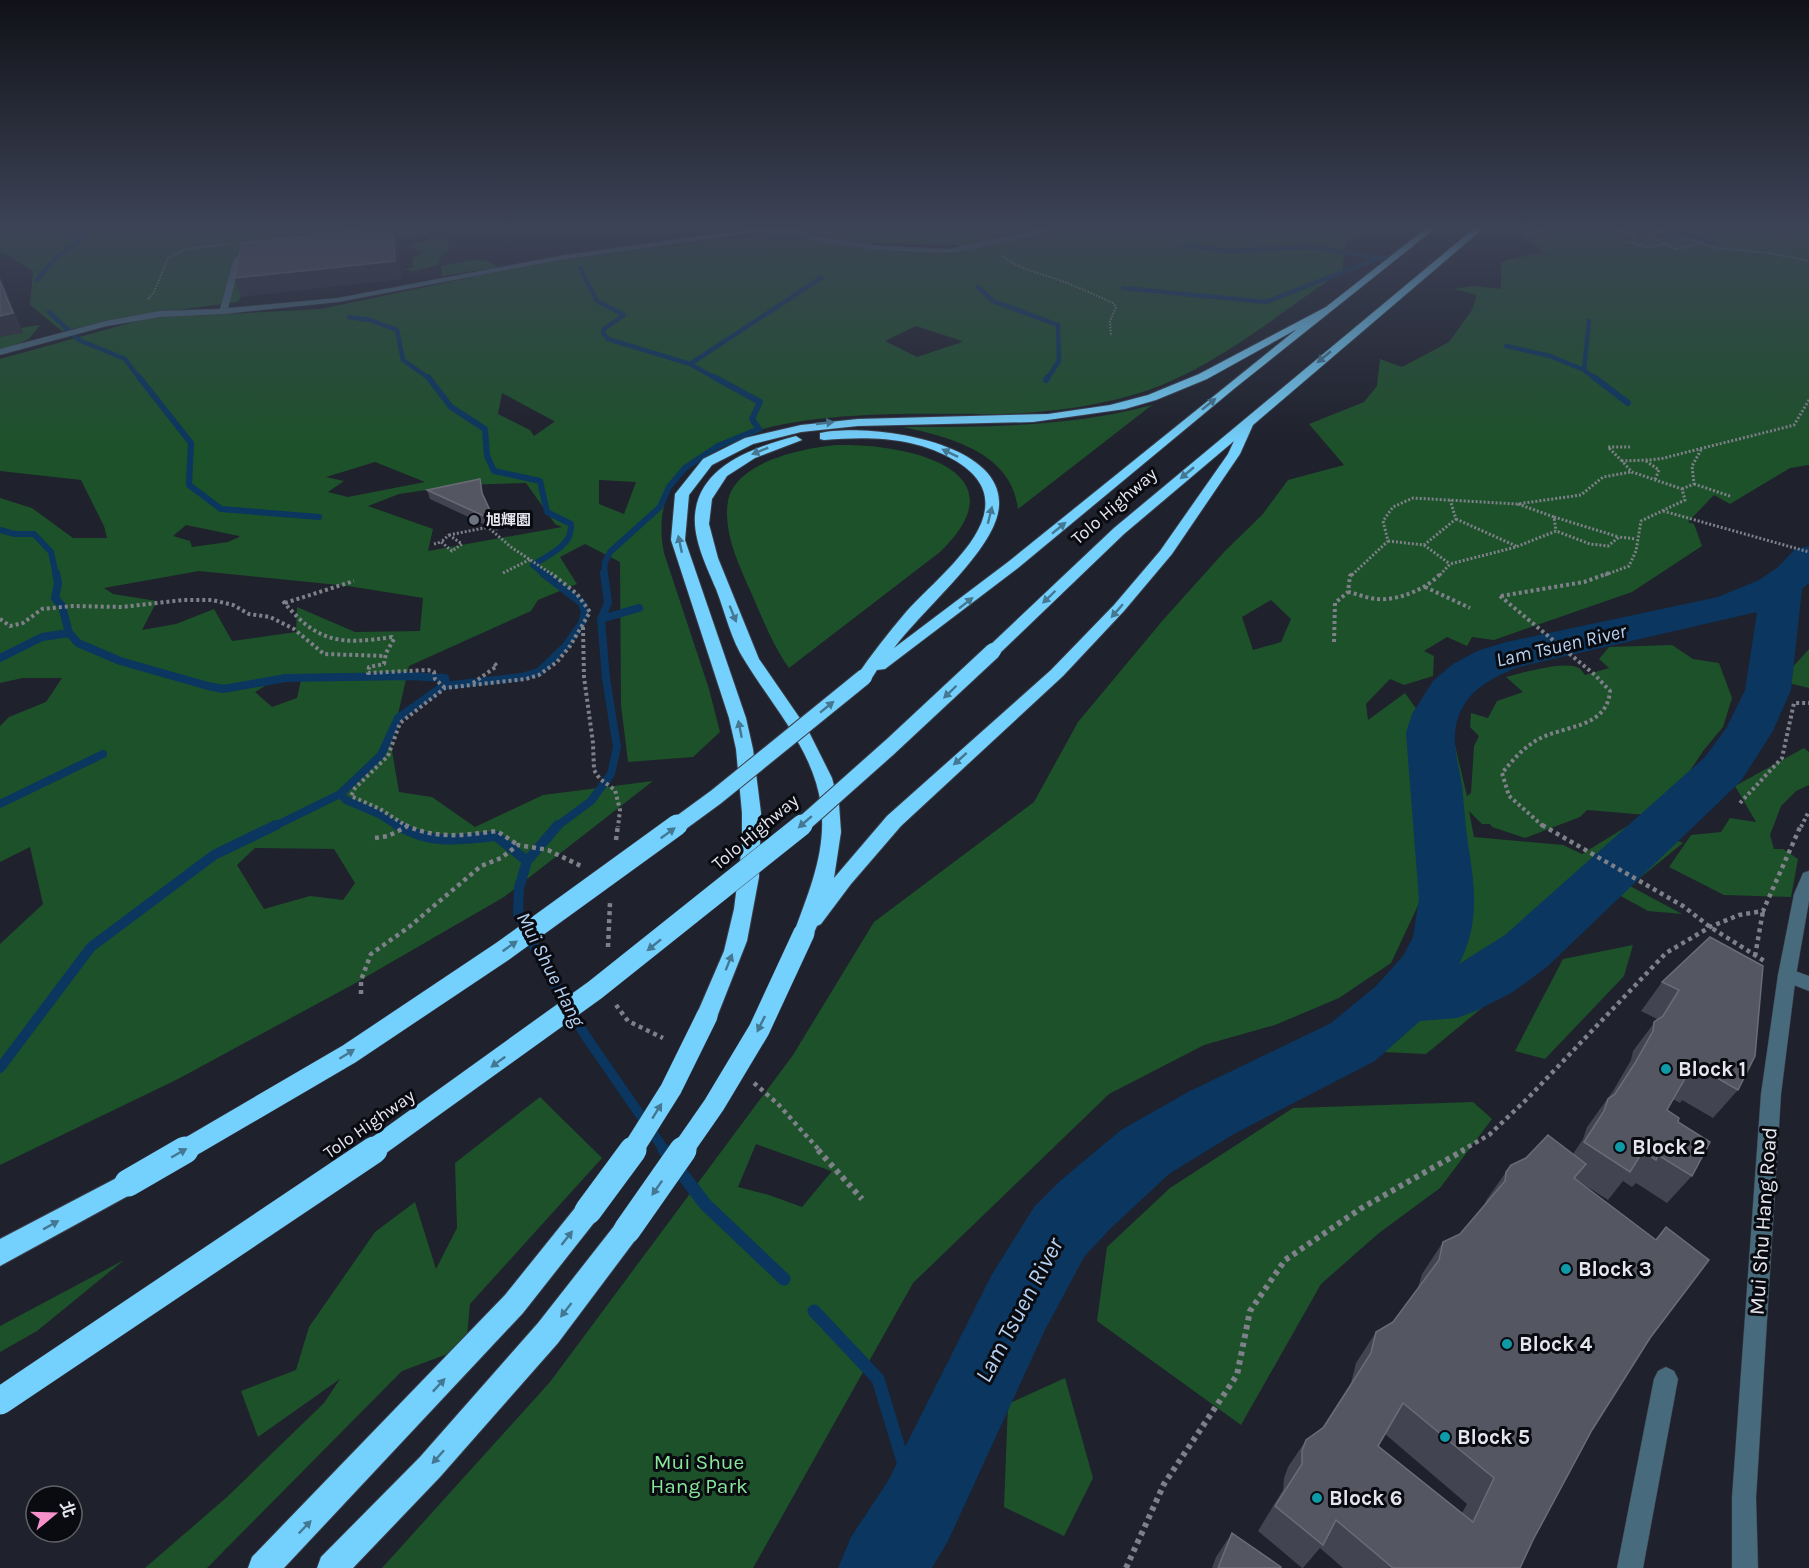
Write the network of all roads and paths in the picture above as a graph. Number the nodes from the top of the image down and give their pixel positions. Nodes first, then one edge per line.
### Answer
1 (228, 299) edge
2 (334, 299) edge
3 (1105, 299) edge
4 (1339, 299) edge
5 (1395, 299) edge
6 (1325, 310) junction
7 (223, 311) junction
8 (1111, 336) dead end
9 (0, 352) edge
10 (1809, 400) edge
11 (1248, 422) junction
12 (1630, 447) dead end
13 (1701, 449) junction
14 (1645, 460) junction
15 (1622, 461) junction
16 (1632, 472) junction
17 (1655, 480) junction
18 (1694, 484) junction
19 (1682, 489) junction
20 (1730, 496) dead end
21 (1450, 500) junction
22 (1517, 504) junction
23 (484, 507) edge
24 (1662, 510) junction
25 (1554, 517) junction
26 (1456, 519) junction
27 (489, 526) junction
28 (1556, 531) junction
29 (449, 535) junction
30 (1619, 537) junction
31 (1636, 539) junction
32 (1388, 541) junction
33 (441, 542) junction
34 (434, 544) dead end
35 (1424, 545) junction
36 (1516, 547) junction
37 (1809, 552) edge
38 (534, 561) junction
39 (1450, 564) junction
40 (503, 573) dead end
41 (354, 581) dead end
42 (1423, 586) junction
43 (1348, 592) junction
44 (1470, 608) dead end
45 (0, 619) edge
46 (583, 626) junction
47 (1334, 642) dead end
48 (386, 656) junction
49 (494, 663) dead end
50 (864, 677) junction
51 (473, 684) junction
52 (445, 688) junction
53 (1809, 703) edge
54 (1740, 803) dead end
55 (1809, 811) edge
56 (407, 826) junction
57 (375, 838) dead end
58 (518, 845) junction
59 (615, 845) dead end
60 (589, 870) dead end
61 (1809, 877) edge
62 (610, 902) dead end
63 (1763, 911) junction
64 (1710, 927) junction
65 (804, 933) junction
66 (1755, 956) junction
67 (608, 957) dead end
68 (1798, 980) edge
69 (361, 994) dead end
70 (611, 997) dead end
71 (663, 1038) dead end
72 (752, 1082) dead end
73 (862, 1199) dead end
74 (0, 1253) edge
75 (1666, 1379) dead end
76 (0, 1401) edge
77 (263, 1568) edge
78 (332, 1568) edge
79 (1126, 1568) edge
80 (1630, 1568) edge
81 (1745, 1568) edge

1 - 7 street
2 - 7 street
3 - 8 path
4 - 6 highway, Tolo Highway
5 -> 11 highway, Tolo Highway
50 -> 6 highway, Tolo Highway
77 -> 6 highway, bridge
7 - 9 street
10 - 13 path
11 -> 65 highway
11 -> 76 highway, Tolo Highway, bridge
12 - 15 path
13 - 14 path
13 - 18 path
14 - 15 path
14 - 17 path
15 - 16 path
16 - 17 path
16 - 22 path
17 - 19 path
18 - 19 path
18 - 20 path
19 - 24 path
21 - 22 path
21 - 26 path
21 - 32 path
22 - 25 path
23 - 27 path
24 - 31 path
24 - 37 path
25 - 28 path
25 - 30 path
26 - 35 path
26 - 36 path
27 - 29 path
27 - 38 path
28 - 30 path
28 - 36 path
29 - 33 path
29 - 33 path
30 - 31 path
31 - 64 path
32 - 35 path
32 - 43 path
33 - 34 path
35 - 39 path
36 - 39 path
38 - 40 path
38 - 46 path
39 - 42 path
41 - 48 path
42 - 43 path
42 - 44 path
43 - 47 path
45 - 48 path
46 - 51 path
46 - 59 path
48 - 52 path
49 - 51 path
50 -> 65 highway
74 -> 50 highway, Tolo Highway, bridge
51 - 52 path
52 - 56 path
53 - 54 path
55 - 63 path
56 - 57 path
56 - 58 path
58 - 60 path
58 - 69 path
61 - 68 street, Mui Shu Hang Road
62 - 67 path
63 - 64 path
63 - 66 path
64 - 66 path
64 - 79 path
65 -> 78 highway, bridge
66 - 68 path
68 - 81 street, Mui Shu Hang Road
70 - 71 path
72 - 73 path
75 - 80 street

